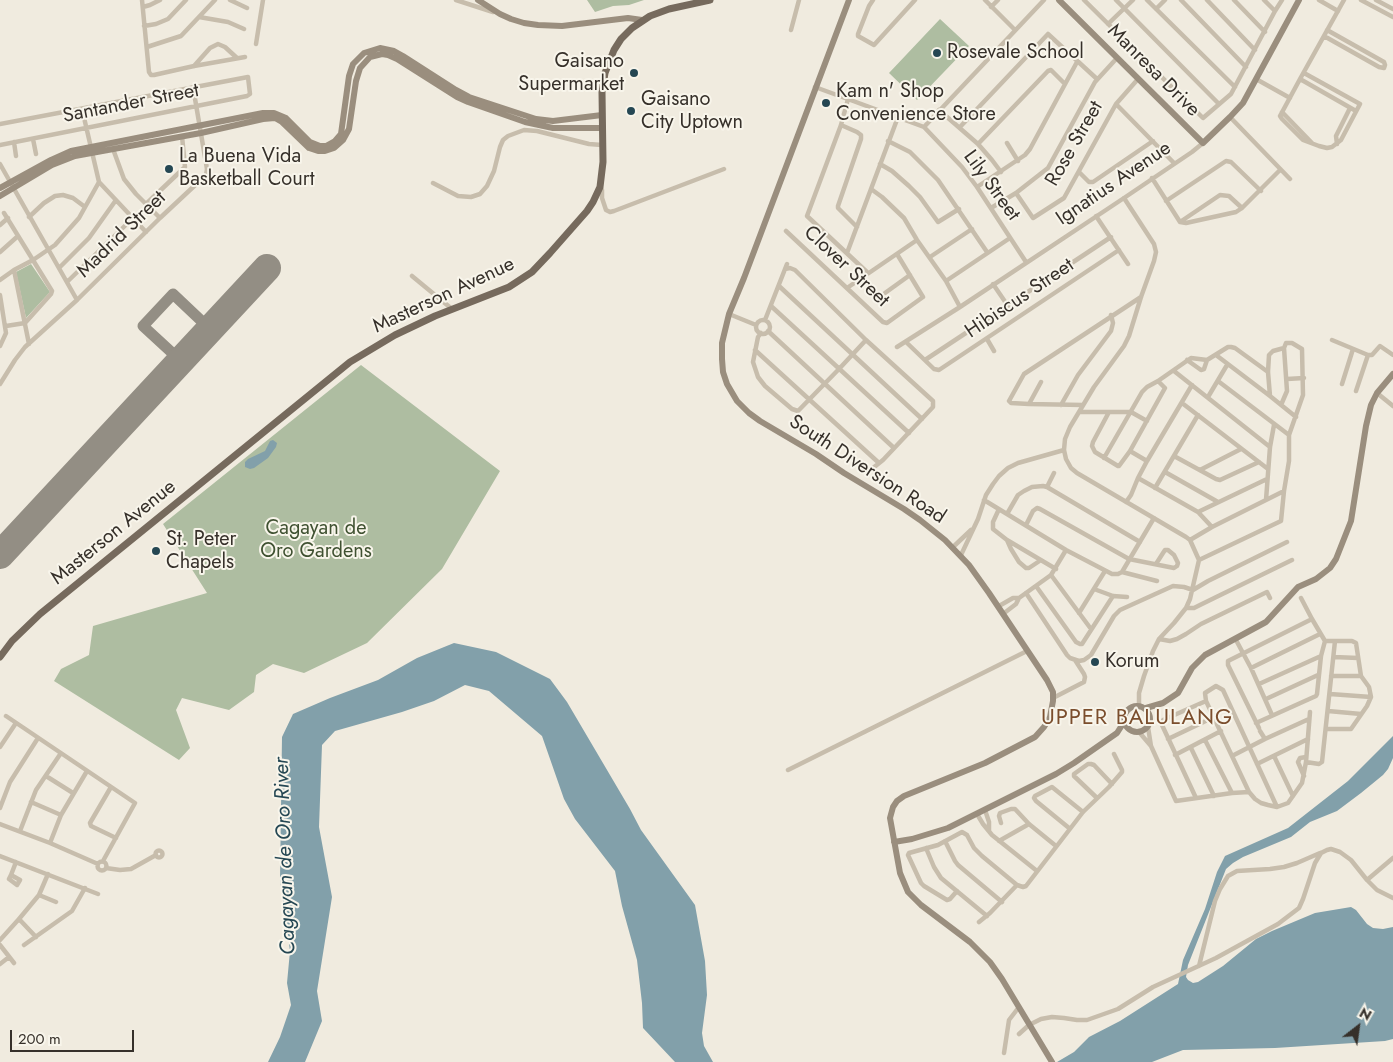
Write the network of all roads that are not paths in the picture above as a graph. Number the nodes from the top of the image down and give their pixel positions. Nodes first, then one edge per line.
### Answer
1 (142, 0) edge
2 (160, 0) edge
3 (186, 0) edge
4 (215, 0) edge
5 (230, 0) edge
6 (263, 0) edge
7 (456, 0) edge
8 (478, 0) edge
9 (710, 0) edge
10 (799, 0) edge
11 (849, 0) edge
12 (874, 0) edge
13 (915, 0) edge
14 (985, 0) edge
15 (998, 0) edge
16 (1044, 0) edge
17 (1059, 0) edge
18 (1084, 0) edge
19 (1116, 0) edge
20 (1133, 0) edge
21 (1148, 0) edge
22 (1165, 0) edge
23 (1181, 0) edge
24 (1207, 0) edge
25 (1234, 0) edge
26 (1264, 0) edge
27 (1282, 0) edge
28 (1299, 0) edge
29 (1319, 0) edge
30 (1344, 0) edge
31 (1361, 0) edge
32 (1376, 0) edge
33 (697, 1) edge
34 (686, 2) edge
35 (143, 7) junction
36 (991, 7) junction
37 (247, 8) dead end
38 (1125, 8) junction
39 (1156, 9) junction
40 (1393, 9) edge
41 (1338, 11) junction
42 (1275, 12) junction
43 (500, 14) junction
44 (199, 17) junction
45 (1393, 17) edge
46 (642, 20) junction
47 (1108, 24) junction
48 (144, 26) junction
49 (244, 29) dead end
50 (791, 30) dead end
51 (1015, 30) junction
52 (1328, 30) junction
53 (1265, 32) junction
54 (1324, 36) junction
55 (256, 44) dead end
56 (147, 47) junction
57 (1255, 50) junction
58 (245, 57) dead end
59 (237, 58) junction
60 (1117, 58) junction
61 (1077, 62) junction
62 (194, 66) junction
63 (1246, 67) junction
64 (1304, 73) junction
65 (1097, 79) junction
66 (1138, 79) junction
67 (1256, 79) junction
68 (1300, 80) junction
69 (1065, 84) junction
70 (193, 87) junction
71 (816, 87) junction
72 (1235, 87) junction
73 (1290, 98) junction
74 (848, 99) junction
75 (1116, 104) junction
76 (1219, 104) junction
77 (196, 106) junction
78 (1350, 108) junction
79 (82, 109) junction
80 (939, 110) junction
81 (1356, 111) junction
82 (602, 115) junction
83 (898, 117) junction
84 (1230, 117) junction
85 (578, 119) junction
86 (0, 124) edge
87 (553, 125) junction
88 (841, 125) junction
89 (924, 127) junction
90 (578, 128) junction
91 (602, 128) junction
92 (960, 128) junction
93 (85, 129) junction
94 (200, 129) junction
95 (182, 136) junction
96 (33, 139) junction
97 (888, 141) junction
98 (1153, 141) junction
99 (14, 142) junction
100 (1006, 143) dead end
101 (1202, 143) junction
102 (978, 144) junction
103 (1337, 144) junction
104 (0, 145) edge
105 (602, 145) junction
106 (113, 149) junction
107 (91, 150) junction
108 (36, 154) dead end
109 (16, 156) dead end
110 (1018, 161) junction
111 (1174, 163) junction
112 (0, 164) edge
113 (880, 164) junction
114 (724, 169) dead end
115 (1280, 170) junction
116 (1000, 172) junction
117 (1079, 172) junction
118 (1152, 178) junction
119 (1290, 180) dead end
120 (99, 182) junction
121 (433, 183) dead end
122 (12, 185) junction
123 (600, 187) junction
124 (977, 187) junction
125 (0, 188) edge
126 (871, 189) junction
127 (1261, 191) junction
128 (1016, 193) junction
129 (0, 196) edge
130 (1124, 198) junction
131 (116, 200) junction
132 (1166, 201) junction
133 (146, 204) junction
134 (85, 207) junction
135 (991, 208) junction
136 (1242, 208) junction
137 (959, 209) junction
138 (4, 213) dead end
139 (1096, 216) junction
140 (29, 217) junction
141 (8, 218) junction
142 (133, 218) junction
143 (160, 218) junction
144 (1180, 222) junction
145 (0, 225) edge
146 (857, 227) junction
147 (972, 229) junction
148 (786, 231) dead end
149 (146, 232) junction
150 (18, 236) junction
151 (1111, 237) junction
152 (1010, 238) junction
153 (917, 240) junction
154 (49, 250) junction
155 (1119, 250) junction
156 (0, 252) edge
157 (988, 252) junction
158 (847, 253) junction
159 (897, 254) junction
160 (930, 257) junction
161 (33, 260) junction
162 (1026, 262) junction
163 (1128, 264) dead end
164 (59, 268) junction
165 (14, 270) junction
166 (868, 273) junction
167 (910, 275) junction
168 (412, 276) dead end
169 (0, 280) edge
170 (946, 281) junction
171 (67, 282) junction
172 (993, 284) junction
173 (779, 286) junction
174 (846, 288) junction
175 (885, 293) dead end
176 (0, 295) edge
177 (1141, 297) junction
178 (77, 300) junction
179 (771, 306) junction
180 (1008, 306) junction
181 (960, 307) junction
182 (452, 309) junction
183 (729, 314) junction
184 (1111, 315) junction
185 (765, 320) junction
186 (25, 322) junction
187 (756, 325) junction
188 (6, 326) junction
189 (768, 331) junction
190 (761, 333) junction
191 (987, 339) junction
192 (866, 340) junction
193 (1332, 340) dead end
194 (906, 342) junction
195 (28, 344) junction
196 (0, 346) edge
197 (897, 348) dead end
198 (1284, 348) junction
199 (1353, 349) junction
200 (755, 350) junction
201 (994, 351) dead end
202 (853, 355) junction
203 (1393, 355) edge
204 (1216, 356) junction
205 (1368, 356) junction
206 (925, 360) junction
207 (1187, 360) junction
208 (1207, 360) junction
209 (1228, 365) junction
210 (839, 369) junction
211 (1174, 371) junction
212 (1268, 372) junction
213 (1393, 374) edge
214 (1304, 378) junction
215 (1287, 379) junction
216 (1158, 381) junction
217 (1218, 381) junction
218 (1041, 382) dead end
219 (0, 384) edge
220 (825, 384) junction
221 (1342, 384) dead end
222 (1192, 385) junction
223 (1356, 391) dead end
224 (1377, 393) junction
225 (1270, 396) junction
226 (1208, 397) junction
227 (810, 399) junction
228 (1182, 403) junction
229 (1029, 404) junction
230 (1392, 404) edge
231 (1061, 405) junction
232 (1083, 405) junction
233 (1281, 405) junction
234 (1080, 412) junction
235 (1109, 412) junction
236 (1130, 412) junction
237 (1198, 415) junction
238 (1296, 417) junction
239 (922, 419) junction
240 (1147, 422) junction
241 (1274, 425) junction
242 (908, 433) junction
243 (1289, 435) junction
244 (1270, 447) junction
245 (894, 448) junction
246 (1241, 449) junction
247 (1064, 450) junction
248 (1130, 451) junction
249 (1174, 456) junction
250 (1104, 458) junction
251 (1146, 461) junction
252 (1259, 462) junction
253 (879, 463) junction
254 (873, 468) dead end
255 (1200, 470) junction
256 (1268, 470) junction
257 (1165, 472) junction
258 (1054, 473) dead end
259 (1138, 478) junction
260 (1267, 480) junction
261 (1048, 487) junction
262 (1156, 488) junction
263 (1284, 491) junction
264 (984, 500) junction
265 (1266, 500) junction
266 (1126, 502) junction
267 (1218, 502) junction
268 (999, 509) junction
269 (1198, 512) junction
270 (1007, 514) junction
271 (1154, 518) junction
272 (1026, 525) junction
273 (1212, 526) junction
274 (973, 528) junction
275 (1007, 540) junction
276 (1190, 540) junction
277 (1140, 542) junction
278 (1286, 542) dead end
279 (952, 548) junction
280 (1066, 550) junction
281 (961, 556) junction
282 (1129, 559) junction
283 (1041, 560) junction
284 (1199, 560) junction
285 (1292, 560) dead end
286 (1156, 564) junction
287 (1056, 568) junction
288 (1105, 571) junction
289 (1122, 572) junction
290 (1051, 575) junction
291 (1157, 581) dead end
292 (1036, 586) junction
293 (1094, 589) junction
294 (1193, 590) junction
295 (1026, 593) junction
296 (1113, 596) junction
297 (1127, 597) dead end
298 (1019, 598) junction
299 (1270, 598) dead end
300 (1301, 598) dead end
301 (999, 606) junction
302 (1186, 608) junction
303 (1079, 613) junction
304 (1003, 614) junction
305 (1312, 620) junction
306 (1092, 629) junction
307 (1320, 634) junction
308 (1159, 639) junction
309 (1236, 640) junction
310 (1325, 641) junction
311 (1335, 641) junction
312 (1027, 651) junction
313 (1243, 654) junction
314 (1321, 656) junction
315 (0, 657) edge
316 (1334, 657) junction
317 (1358, 658) junction
318 (1074, 660) junction
319 (1251, 668) junction
320 (1318, 675) junction
321 (1332, 676) junction
322 (1361, 676) junction
323 (1258, 684) junction
324 (1330, 694) junction
325 (1371, 697) junction
326 (1054, 698) junction
327 (1266, 699) junction
328 (1206, 701) junction
329 (1158, 705) junction
330 (1142, 707) junction
331 (1328, 711) junction
332 (1310, 712) dead end
333 (1361, 714) junction
334 (1272, 715) junction
335 (6, 716) dead end
336 (1150, 716) junction
337 (1214, 717) junction
338 (1309, 719) junction
339 (1124, 722) junction
340 (16, 723) junction
341 (1148, 727) junction
342 (1259, 727) junction
343 (1326, 729) junction
344 (1221, 731) junction
345 (1135, 732) junction
346 (1117, 733) junction
347 (38, 738) junction
348 (1168, 739) junction
349 (1265, 739) junction
350 (1308, 739) junction
351 (1205, 740) junction
352 (1151, 746) junction
353 (0, 747) edge
354 (1191, 748) junction
355 (1250, 748) junction
356 (61, 753) junction
357 (1114, 754) dead end
358 (1175, 755) junction
359 (1232, 756) junction
360 (1274, 756) junction
361 (1306, 759) junction
362 (1257, 764) junction
363 (788, 770) dead end
364 (87, 771) junction
365 (46, 776) junction
366 (1304, 776) junction
367 (1112, 784) junction
368 (111, 787) junction
369 (1249, 792) junction
370 (73, 793) junction
371 (1232, 793) junction
372 (1214, 796) junction
373 (1293, 796) junction
374 (1097, 798) junction
375 (1196, 798) junction
376 (31, 802) junction
377 (1277, 807) junction
378 (0, 808) edge
379 (985, 810) junction
380 (1082, 812) junction
381 (977, 814) junction
382 (61, 815) junction
383 (1001, 823) dead end
384 (0, 824) edge
385 (1030, 824) junction
386 (1069, 828) junction
387 (20, 831) junction
388 (989, 831) junction
389 (116, 838) junction
390 (945, 841) junction
391 (999, 841) junction
392 (894, 842) junction
393 (50, 843) junction
394 (1056, 846) junction
395 (926, 848) junction
396 (1321, 852) junction
397 (0, 856) edge
398 (156, 856) dead end
399 (1393, 858) edge
400 (103, 861) junction
401 (16, 862) junction
402 (98, 864) junction
403 (106, 868) junction
404 (1037, 871) junction
405 (48, 874) junction
406 (11, 875) dead end
407 (1368, 880) junction
408 (1017, 885) junction
409 (84, 888) junction
410 (957, 891) junction
411 (98, 894) dead end
412 (39, 895) junction
413 (1393, 898) edge
414 (56, 902) dead end
415 (1002, 902) junction
416 (987, 916) junction
417 (19, 919) junction
418 (979, 922) dead end
419 (36, 937) junction
420 (0, 940) edge
421 (0, 945) edge
422 (31, 949) dead end
423 (9, 957) junction
424 (1, 963) edge
425 (14, 963) dead end
426 (1198, 967) junction
427 (6, 968) dead end
428 (1019, 1007) junction
429 (1029, 1025) junction
430 (1020, 1034) dead end
431 (1004, 1053) dead end
432 (1052, 1062) edge

1 - 35 street
2 - 35 street
3 - 48 street
4 - 44 street
5 - 37 street
6 - 55 street
7 - 43 street
8 - 43 street
9 - 33 main road, Masterson Avenue
10 - 50 street
11 - 71 street, South Diversion Road
12 - 13 street
14 - 36 street
15 - 36 street
16 - 51 street
17 - 60 street, Manresa Drive
18 - 47 street
19 - 38 street
20 - 38 street
21 - 39 street
22 - 39 street
23 - 63 street
24 - 57 street
25 - 53 street
26 - 42 street
27 - 42 street
28 - 67 street, Ignatius Avenue
29 - 41 street
30 - 41 street
31 - 45 street
32 - 40 street
33 - 34 main road, Masterson Avenue
34 - 46 main road, Masterson Avenue
35 - 48 street
36 - 51 street
38 - 47 street
38 - 76 street
39 - 72 street
41 - 52 street
42 - 53 street
43 - 46 street
44 - 49 street
44 - 56 street
46 - 82 main road, Masterson Avenue
47 - 76 street
48 - 56 street
51 - 80 street
52 - 54 street
52 - 54 street
53 - 57 street
54 - 64 street
56 - 62 street
57 - 63 street
58 - 59 street
59 - 62 street
59 - 62 street
60 - 65 street
60 - 66 street, Manresa Drive
61 - 65 street
61 - 69 street
61 - 92 street
63 - 72 street
64 - 68 street
64 - 81 street
65 - 128 street
66 - 75 street, Rose Street
66 - 101 street, Manresa Drive
67 - 73 street
67 - 84 street, Ignatius Avenue
68 - 73 street
68 - 78 street
69 - 102 street
69 - 110 street
70 - 77 street, Madrid Street
70 - 77 street, Santander Street
70 - 79 street
71 - 74 street, Lily Street
71 - 183 street, South Diversion Road
72 - 76 street
73 - 103 street
74 - 83 street, Lily Street
74 - 88 street
75 - 98 street
75 - 117 street, Rose Street
77 - 93 street, Santander Street
77 - 94 street, Madrid Street
78 - 81 street
78 - 103 street
79 - 86 street
79 - 93 street
80 - 89 street
80 - 92 street
81 - 103 street
82 - 85 street
82 - 91 main road, Masterson Avenue
83 - 89 street, Lily Street
83 - 97 street
84 - 101 street, Ignatius Avenue
84 - 115 street
85 - 87 street
85 - 90 street
87 - 90 street
87 - 94 street
88 - 146 street
88 - 158 street
89 - 124 street, Lily Street
90 - 91 street
91 - 105 main road, Masterson Avenue
92 - 102 street
93 - 96 street, Santander Street
93 - 107 street
94 - 95 street
94 - 107 street
94 - 143 street, Madrid Street
95 - 106 street
95 - 133 street
96 - 99 street, Santander Street
96 - 108 street
97 - 113 street
97 - 137 street
98 - 111 street
98 - 117 street
99 - 104 street, Santander Street
99 - 109 street
100 - 110 street
101 - 111 street, Ignatius Avenue
102 - 116 street
105 - 121 street
105 - 123 main road, Masterson Avenue
106 - 107 street
106 - 133 street
107 - 120 street
107 - 122 street
110 - 116 street
111 - 118 street, Ignatius Avenue
112 - 122 street
113 - 126 street
113 - 137 street
114 - 123 street
115 - 119 street
115 - 127 street
116 - 124 street
117 - 128 street, Rose Street
118 - 130 street, Ignatius Avenue
118 - 132 street
120 - 131 street
120 - 134 street
122 - 125 street
122 - 129 street
122 - 140 street
123 - 182 main road, Masterson Avenue
124 - 135 street, Lily Street
126 - 146 street
126 - 153 street
127 - 132 street
127 - 136 street
128 - 135 street
130 - 139 street, Ignatius Avenue
130 - 177 street
131 - 142 street
131 - 164 street
132 - 144 street
133 - 143 street
134 - 140 street
134 - 154 street
135 - 152 street, Lily Street
136 - 144 street
136 - 144 street
137 - 147 street
138 - 141 street
139 - 151 street
139 - 162 street, Ignatius Avenue
140 - 154 street
141 - 145 street
141 - 150 street
142 - 149 street
142 - 171 street
143 - 149 street, Madrid Street
146 - 158 street
147 - 157 street
147 - 160 street
148 - 174 street, Clover Street
149 - 178 street, Madrid Street
150 - 156 street
150 - 161 street
151 - 155 street
151 - 180 street
152 - 157 street
152 - 162 street, Lily Street
153 - 159 street
153 - 160 street
154 - 161 street
154 - 164 street
155 - 163 street
155 - 191 street, Hibiscus Street
157 - 170 street
158 - 166 street
159 - 166 street
159 - 167 street
160 - 170 street
161 - 165 street
161 - 186 street
162 - 172 street, Ignatius Avenue
164 - 171 street
165 - 169 street
165 - 186 street
166 - 174 street
167 - 174 street, Clover Street
167 - 175 street
168 - 182 street
170 - 181 street
171 - 178 street
172 - 180 street
172 - 181 street, Ignatius Avenue
173 - 179 street
173 - 192 street
173 - 202 street
176 - 188 street
177 - 184 street
177 - 232 street
178 - 195 street, Madrid Street
179 - 185 street
179 - 210 street
180 - 206 street
181 - 194 street, Ignatius Avenue
182 - 315 main road, Masterson Avenue
183 - 187 street
183 - 279 street, South Diversion Road
184 - 229 street
184 - 231 street
185 - 187 street
185 - 189 street
186 - 188 street
186 - 195 street
187 - 190 street
188 - 196 street
189 - 190 street
189 - 220 street
190 - 200 street
191 - 201 street
191 - 206 street, Hibiscus Street
192 - 202 street
192 - 239 street
193 - 199 street
194 - 197 street, Ignatius Avenue
194 - 206 street
195 - 219 street, Madrid Street
198 - 212 street
198 - 214 street
198 - 215 street
199 - 205 street
199 - 221 street
200 - 227 street
200 - 227 street
202 - 210 street
202 - 239 street
203 - 205 street
204 - 208 street
204 - 209 street
204 - 212 street
205 - 223 street
207 - 208 street
207 - 208 street
207 - 211 street
209 - 217 street
209 - 225 street
210 - 220 street
210 - 242 street
211 - 216 street
211 - 222 street
212 - 225 street
213 - 224 street
214 - 215 street
214 - 238 street
215 - 233 street
216 - 236 street
216 - 240 street
217 - 226 street
217 - 241 street
218 - 229 street
220 - 227 street
220 - 245 street
222 - 226 street
222 - 228 street
224 - 230 street
224 - 309 street
225 - 233 street
226 - 244 street
227 - 253 street
228 - 237 street
228 - 251 street
229 - 231 street
231 - 232 street
232 - 234 street
233 - 238 street
234 - 235 street
234 - 247 street
235 - 236 street
235 - 250 street
236 - 240 street
236 - 250 street
237 - 246 street
237 - 249 street
238 - 243 street
239 - 242 street
240 - 248 street
241 - 243 street
241 - 244 street
242 - 245 street
243 - 263 street
244 - 256 street
245 - 253 street
246 - 252 street
246 - 255 street
247 - 264 street
247 - 266 street
248 - 250 street
248 - 251 street
249 - 255 street
249 - 257 street
251 - 259 street
252 - 255 street
252 - 256 street
253 - 254 street
256 - 260 street
257 - 262 street
257 - 267 street
258 - 261 street
259 - 262 street
259 - 266 street
260 - 265 street
260 - 267 street
261 - 270 street
261 - 277 street
262 - 269 street
263 - 265 street
263 - 284 street
264 - 268 street
264 - 274 street
265 - 273 street
266 - 271 street
267 - 269 street
268 - 270 street
268 - 275 street
269 - 273 street
270 - 272 street
271 - 276 street
271 - 277 street
272 - 280 street
272 - 282 street
273 - 276 street
274 - 279 street
274 - 281 street
275 - 283 street
275 - 283 street
276 - 284 street
277 - 282 street
278 - 294 street
279 - 281 street, South Diversion Road
280 - 287 street
280 - 288 street
281 - 301 street, South Diversion Road
282 - 286 street
282 - 289 street
283 - 287 street
284 - 294 street
285 - 302 street
286 - 286 street
287 - 290 street
288 - 289 street
288 - 293 street
289 - 291 street
290 - 292 street
290 - 303 street
292 - 295 street
292 - 306 street
293 - 296 street
293 - 303 street
294 - 302 street
294 - 318 street
295 - 298 street
295 - 318 street
296 - 297 street
296 - 306 street
298 - 301 street
298 - 304 street
299 - 308 street
300 - 305 street
301 - 304 street, South Diversion Road
302 - 308 street
303 - 306 street
304 - 312 street, South Diversion Road
305 - 307 street
305 - 313 street
307 - 310 street
307 - 319 street
308 - 330 street
309 - 313 street
309 - 329 street
310 - 311 street
310 - 314 street
311 - 316 street
311 - 317 street
312 - 326 street, South Diversion Road
312 - 363 street
313 - 319 street
313 - 342 street
314 - 320 street
314 - 323 street
316 - 317 street
316 - 321 street
317 - 322 street
318 - 326 street
319 - 323 street
320 - 327 street
320 - 334 street
321 - 322 street
321 - 324 street
322 - 325 street
323 - 327 street
324 - 325 street
324 - 331 street
325 - 333 street
326 - 392 street
327 - 334 street
328 - 337 street
328 - 348 street
328 - 355 street
329 - 330 street
329 - 336 street
330 - 336 street
330 - 339 street
331 - 333 street
331 - 343 street
332 - 338 street
333 - 343 street
334 - 342 street
335 - 340 street
336 - 341 street
337 - 344 street
337 - 348 street
338 - 349 street
338 - 350 street
339 - 345 street
339 - 346 street
340 - 347 street
340 - 353 street
341 - 345 street
341 - 352 street
342 - 349 street
343 - 361 street
344 - 351 street
344 - 359 street
345 - 346 street
345 - 352 street
346 - 379 street
347 - 356 street
347 - 378 street
348 - 358 street
349 - 355 street
350 - 360 street
350 - 361 street
351 - 354 street
351 - 371 street
352 - 375 street
354 - 358 street
354 - 372 street
355 - 359 street
355 - 362 street
356 - 364 street
356 - 365 street
357 - 367 street
358 - 375 street
359 - 369 street
360 - 362 street
360 - 373 street
361 - 366 street
361 - 366 street
362 - 377 street
364 - 368 street
364 - 370 street
365 - 370 street
365 - 376 street
366 - 373 street
367 - 374 street
367 - 374 street
368 - 389 street
368 - 389 street
369 - 371 street
369 - 377 street
370 - 382 street
371 - 372 street
372 - 375 street
373 - 377 street
374 - 380 street
376 - 382 street
376 - 387 street
379 - 381 street
379 - 388 street
380 - 386 street
380 - 386 street
381 - 388 street
381 - 392 street
382 - 393 street
383 - 385 street
384 - 387 street
385 - 391 street
385 - 394 street
386 - 394 street
387 - 393 street
388 - 391 street
389 - 400 street
390 - 395 street
390 - 408 street
390 - 415 street
391 - 404 street
392 - 428 street
393 - 402 street
394 - 404 street
395 - 410 street
395 - 410 street
396 - 407 street
396 - 426 street
396 - 426 street
397 - 401 street
398 - 403 street
399 - 407 street
400 - 402 street
400 - 403 street
401 - 405 street
401 - 406 street
402 - 403 street
404 - 408 street
405 - 409 street
405 - 412 street
407 - 413 street
408 - 415 street
409 - 411 street
409 - 419 street
410 - 416 street
412 - 414 street
412 - 417 street
415 - 416 street
416 - 418 street
417 - 419 street
417 - 420 street
419 - 422 street
421 - 423 street
423 - 424 street
423 - 425 street
424 - 427 street
426 - 429 street
428 - 429 street
428 - 431 street
429 - 430 street
429 - 432 street

